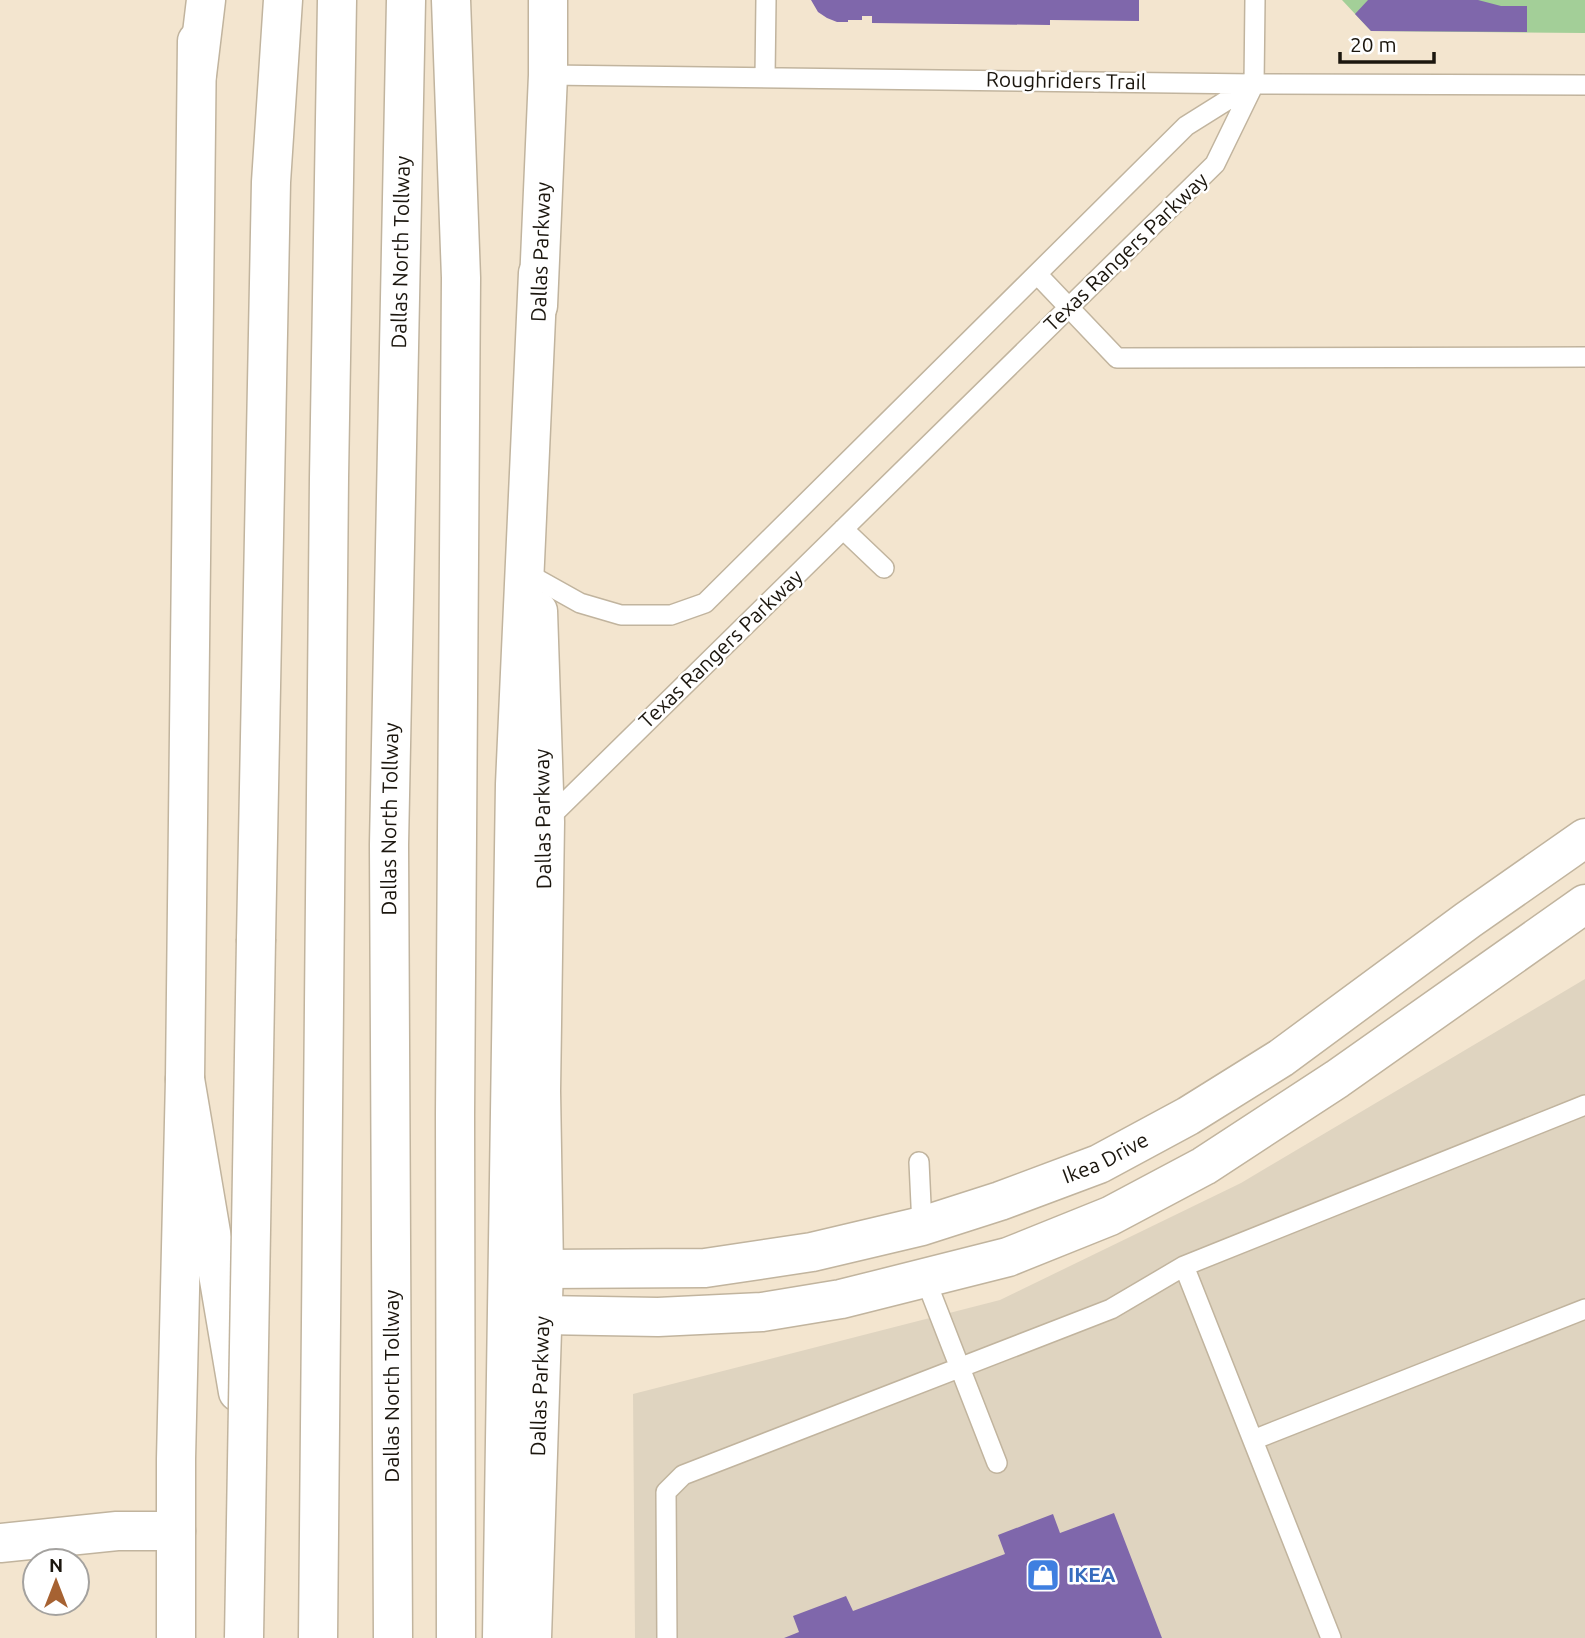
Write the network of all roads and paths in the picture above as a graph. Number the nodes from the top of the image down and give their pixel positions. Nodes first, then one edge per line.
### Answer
1 (196, 0) edge
2 (206, 0) edge
3 (283, 0) edge
4 (337, 0) edge
5 (406, 0) edge
6 (451, 0) edge
7 (548, 0) edge
8 (766, 0) edge
9 (1255, 0) edge
10 (197, 75) junction
11 (548, 75) junction
12 (765, 77) junction
13 (1254, 83) junction
14 (1585, 85) edge
15 (538, 273) junction
16 (1037, 274) junction
17 (1069, 307) junction
18 (1585, 357) edge
19 (842, 529) junction
20 (884, 568) dead end
21 (537, 579) junction
22 (545, 821) junction
23 (1585, 838) edge
24 (1585, 904) edge
25 (185, 1079) junction
26 (1585, 1105) edge
27 (919, 1162) dead end
28 (922, 1226) junction
29 (1184, 1266) junction
30 (544, 1269) junction
31 (925, 1278) junction
32 (1585, 1309) edge
33 (543, 1315) junction
34 (960, 1369) junction
35 (1253, 1440) junction
36 (997, 1463) dead end
37 (176, 1531) junction
38 (0, 1543) edge
39 (176, 1638) edge
40 (244, 1638) edge
41 (255, 1638) edge
42 (318, 1638) edge
43 (393, 1638) edge
44 (456, 1638) edge
45 (502, 1638) edge
46 (532, 1638) edge
47 (667, 1638) edge
48 (1331, 1638) edge

1 - 10 main road
2 - 10 main road
3 - 40 main road, bridge
4 - 42 main road
5 - 43 main road, Dallas North Tollway
6 - 44 main road
7 - 11 main road, Dallas Parkway
8 - 12 lane
9 - 13 lane
10 - 25 main road
11 - 12 lane, Roughriders Trail
11 - 15 main road, Dallas Parkway
12 - 13 lane, Roughriders Trail
13 - 14 lane, Roughriders Trail
13 - 16 lane
13 - 17 lane, Texas Rangers Parkway
15 - 21 main road, Dallas Parkway
15 - 45 main road
16 - 17 lane
16 - 21 lane
17 - 18 lane
17 - 19 lane, Texas Rangers Parkway
19 - 20 lane
19 - 22 lane, Texas Rangers Parkway
21 - 22 main road, Dallas Parkway
22 - 30 main road, Dallas Parkway
23 - 28 main road, Ikea Drive
24 - 31 main road
25 - 37 main road
25 - 41 main road
26 - 29 lane
27 - 28 lane
28 - 30 main road, Ikea Drive
28 - 31 main road
29 - 34 lane
29 - 35 lane
30 - 33 main road, Dallas Parkway
31 - 33 main road
31 - 34 lane
32 - 35 lane
33 - 46 main road, Dallas Parkway
34 - 36 lane
34 - 47 lane
35 - 48 lane
37 - 38 main road
37 - 39 main road

